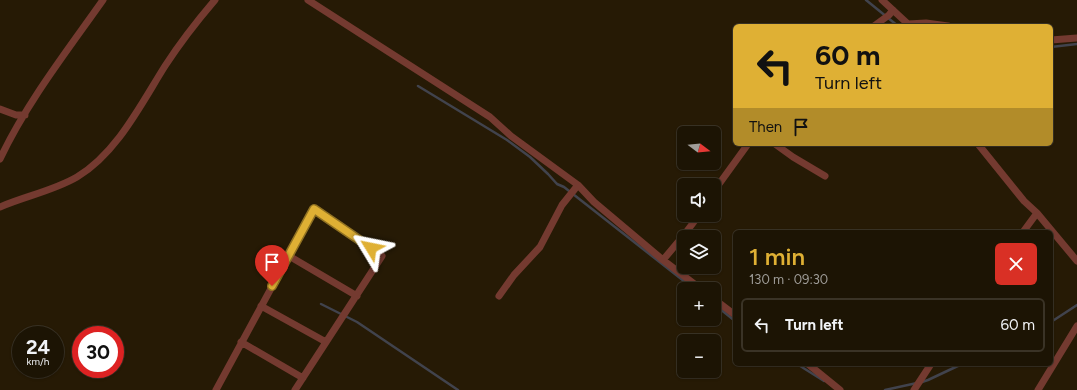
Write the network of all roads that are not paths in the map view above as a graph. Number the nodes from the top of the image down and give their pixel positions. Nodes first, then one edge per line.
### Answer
1 (103, 0) edge
2 (215, 0) edge
3 (308, 0) edge
4 (882, 0) edge
5 (893, 10) junction
6 (877, 24) edge
7 (907, 24) edge
8 (917, 24) edge
9 (933, 24) edge
10 (1077, 38) edge
11 (1053, 40) edge
12 (0, 109) edge
13 (25, 115) junction
14 (747, 146) edge
15 (778, 146) edge
16 (980, 146) edge
17 (0, 159) edge
18 (825, 176) dead end
19 (721, 181) edge
20 (578, 185) junction
21 (0, 207) edge
22 (1037, 213) junction
23 (693, 222) edge
24 (1024, 230) edge
25 (1051, 230) edge
26 (1053, 232) edge
27 (289, 256) junction
28 (663, 260) junction
29 (1077, 261) edge
30 (692, 282) edge
31 (357, 296) junction
32 (499, 296) dead end
33 (721, 304) edge
34 (261, 306) junction
35 (733, 313) edge
36 (1077, 326) edge
37 (242, 342) junction
38 (326, 342) junction
39 (1053, 365) edge
40 (810, 366) edge
41 (930, 366) edge
42 (1053, 366) edge
43 (303, 378) junction
44 (216, 390) edge
45 (295, 390) edge
46 (840, 390) edge
47 (914, 390) edge
48 (1038, 390) edge

1 - 13 street
2 - 21 street
3 - 20 street
4 - 5 street
5 - 6 street
5 - 7 street
8 - 9 street
10 - 11 street
12 - 13 street
13 - 17 street
14 - 19 street
15 - 18 street
16 - 22 street
20 - 28 street
20 - 32 street
22 - 24 street
22 - 25 street
23 - 28 street
26 - 29 street
27 - 31 street
27 - 31 street
27 - 34 street
28 - 30 street
31 - 38 street
33 - 35 street
34 - 37 street
34 - 38 street
36 - 39 street
37 - 43 street
37 - 44 street
38 - 43 street
40 - 46 street
41 - 47 street
42 - 48 street
43 - 45 street

